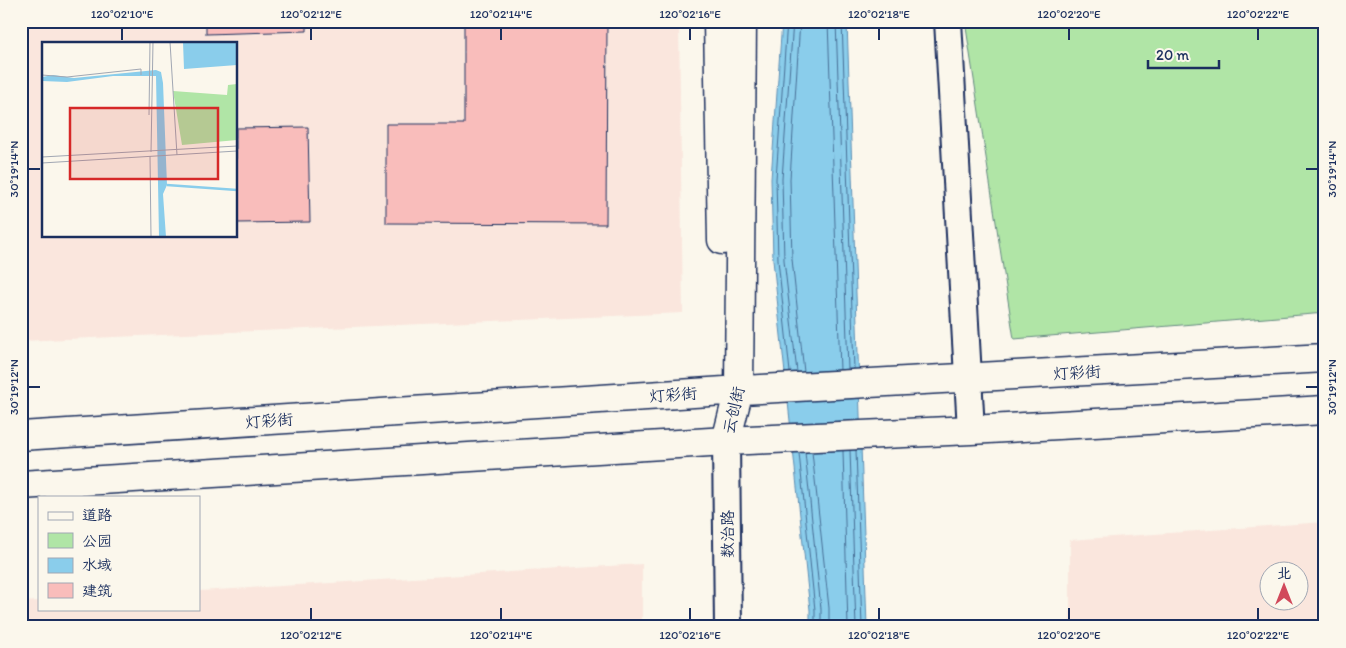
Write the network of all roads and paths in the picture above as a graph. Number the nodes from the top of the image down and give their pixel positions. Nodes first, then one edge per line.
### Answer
1 (718, 21) edge
2 (742, 21) edge
3 (948, 21) edge
4 (1325, 358) edge
5 (968, 378) junction
6 (732, 391) junction
7 (1325, 410) edge
8 (971, 430) junction
9 (21, 436) edge
10 (726, 441) junction
11 (21, 485) edge
12 (728, 627) edge

1 - 6 main road, 云创街
2 - 6 main road, 云创街
3 - 5 street
4 - 5 main road, 灯彩街
5 - 6 main road, 灯彩街
5 - 8 street
6 - 9 main road, 灯彩街
6 - 10 main road, 云创街
7 - 8 main road
8 - 10 main road
10 - 11 main road
10 - 12 street, 数治路

